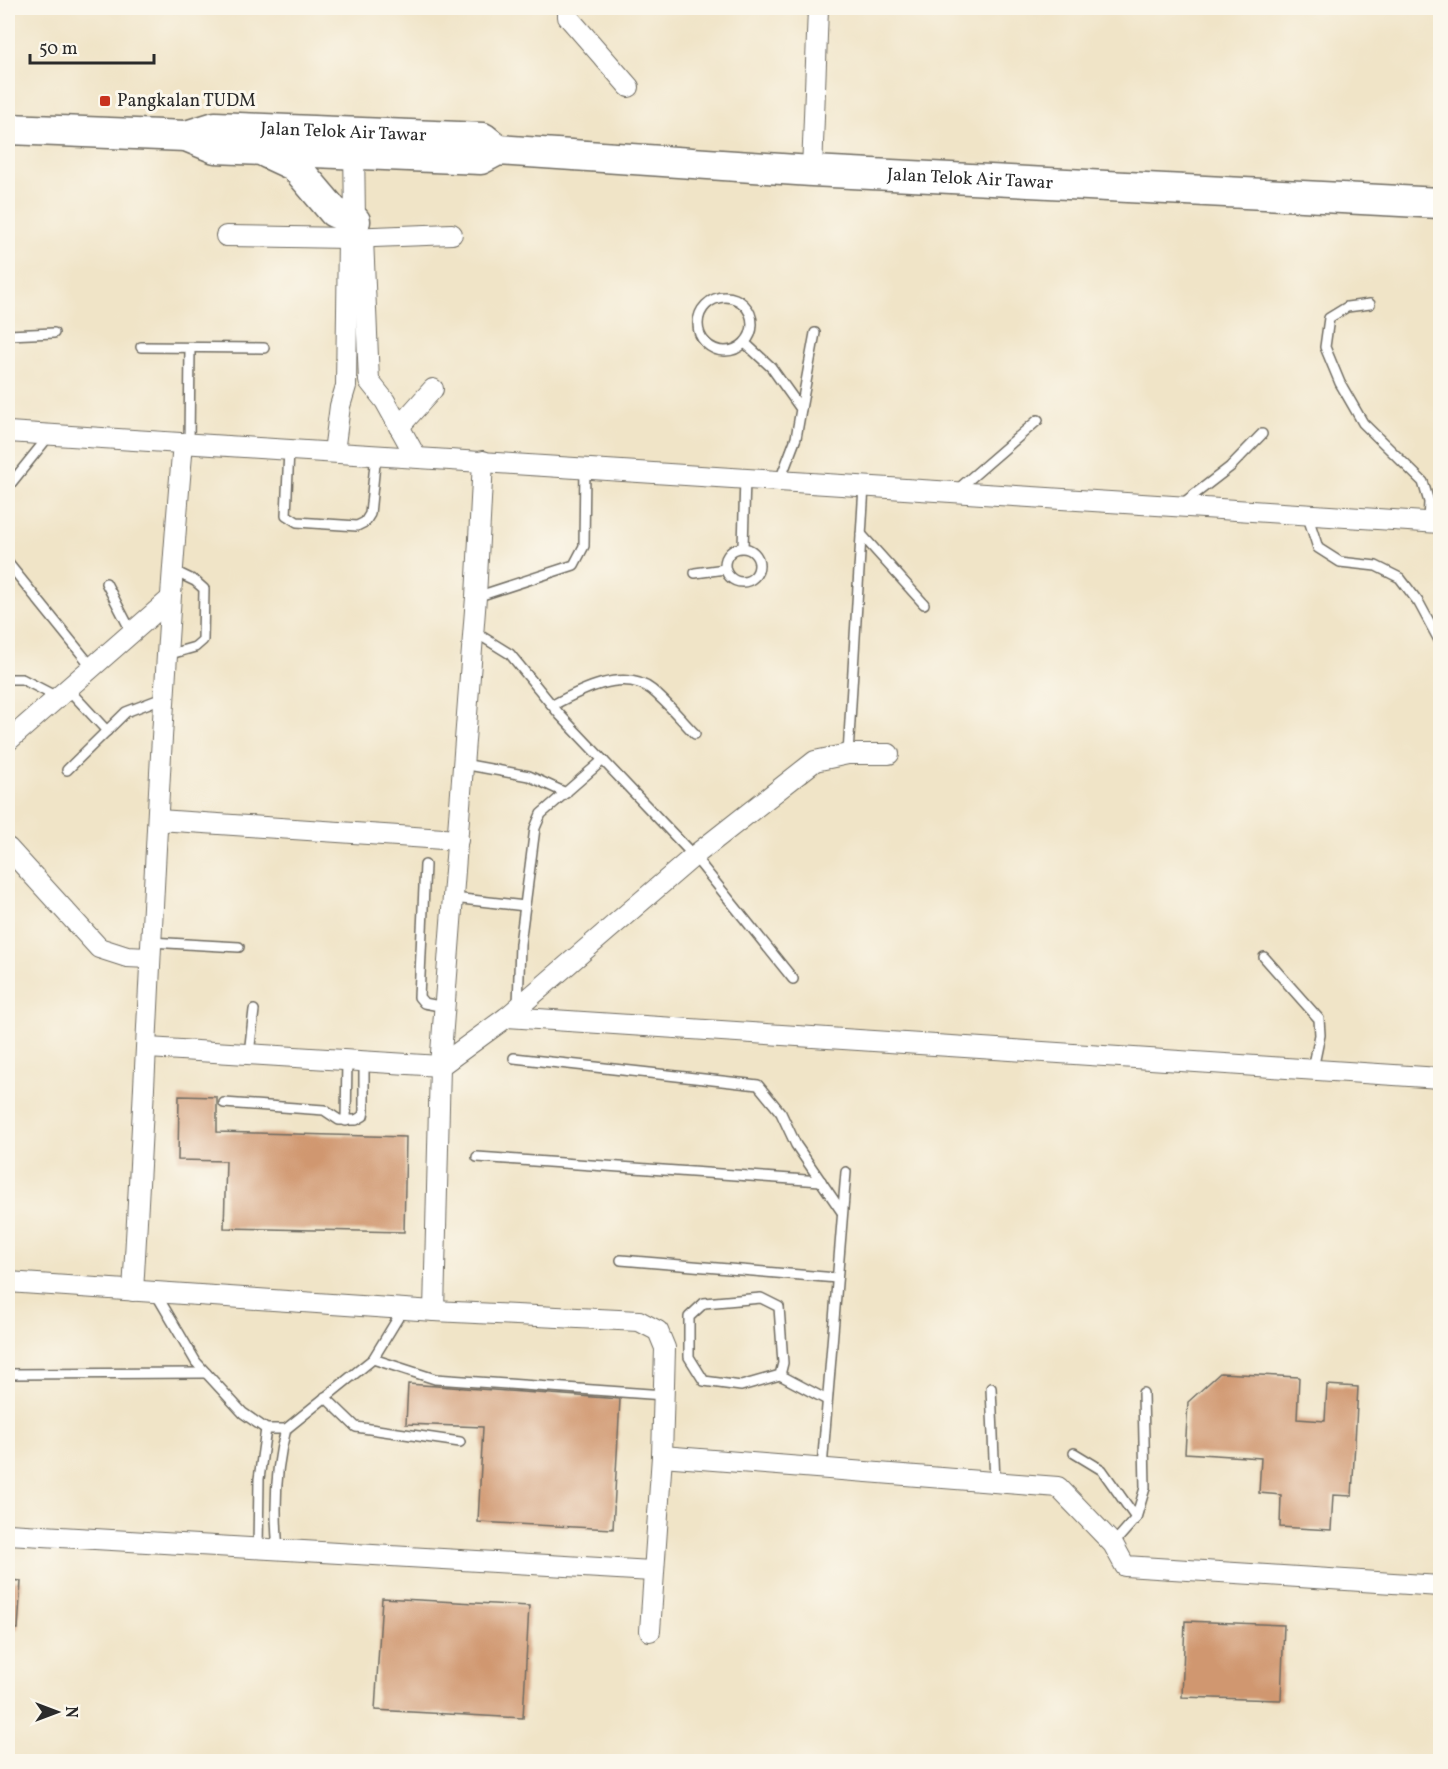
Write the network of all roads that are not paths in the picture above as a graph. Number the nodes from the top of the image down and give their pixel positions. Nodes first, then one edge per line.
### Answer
1 (568, 8) edge
2 (818, 8) edge
3 (629, 87) dead end
4 (8, 129) edge
5 (186, 136) junction
6 (354, 143) junction
7 (259, 150) junction
8 (812, 171) junction
9 (1440, 203) edge
10 (355, 232) junction
11 (452, 234) dead end
12 (226, 236) dead end
13 (1370, 304) dead end
14 (54, 333) dead end
15 (815, 333) dead end
16 (8, 335) edge
17 (745, 343) junction
18 (141, 347) dead end
19 (190, 348) junction
20 (264, 348) dead end
21 (369, 381) junction
22 (346, 386) junction
23 (433, 389) dead end
24 (801, 409) junction
25 (1038, 420) dead end
26 (399, 426) junction
27 (8, 432) edge
28 (50, 435) junction
29 (1262, 435) dead end
30 (186, 443) junction
31 (289, 450) junction
32 (334, 452) junction
33 (376, 454) junction
34 (416, 457) junction
35 (483, 461) junction
36 (585, 468) junction
37 (745, 478) junction
38 (780, 480) junction
39 (864, 486) junction
40 (8, 487) edge
41 (956, 492) junction
42 (1180, 506) junction
43 (1307, 514) junction
44 (1434, 522) edge
45 (861, 534) junction
46 (742, 547) junction
47 (8, 563) edge
48 (725, 569) junction
49 (172, 570) junction
50 (694, 573) dead end
51 (106, 583) dead end
52 (476, 597) junction
53 (169, 600) junction
54 (924, 604) dead end
55 (473, 631) junction
56 (132, 633) junction
57 (1440, 642) edge
58 (167, 655) junction
59 (92, 667) junction
60 (8, 679) edge
61 (63, 693) junction
62 (165, 697) junction
63 (553, 705) junction
64 (106, 731) junction
65 (694, 734) dead end
66 (8, 741) edge
67 (848, 754) junction
68 (889, 754) dead end
69 (603, 760) junction
70 (463, 764) junction
71 (67, 770) dead end
72 (566, 793) junction
73 (159, 820) junction
74 (458, 840) junction
75 (8, 848) edge
76 (694, 856) junction
77 (425, 865) dead end
78 (453, 898) junction
79 (525, 906) junction
80 (239, 947) dead end
81 (149, 950) junction
82 (1264, 957) dead end
83 (793, 979) dead end
84 (445, 1007) junction
85 (254, 1010) dead end
86 (513, 1013) junction
87 (148, 1048) junction
88 (249, 1054) junction
89 (514, 1058) dead end
90 (355, 1060) junction
91 (440, 1065) junction
92 (1313, 1069) junction
93 (1440, 1078) edge
94 (224, 1103) dead end
95 (346, 1121) junction
96 (477, 1157) dead end
97 (846, 1172) dead end
98 (821, 1182) junction
99 (842, 1212) junction
100 (621, 1260) dead end
101 (837, 1278) junction
102 (8, 1282) edge
103 (133, 1291) junction
104 (154, 1292) junction
105 (404, 1308) junction
106 (434, 1311) junction
107 (373, 1359) junction
108 (206, 1373) junction
109 (8, 1374) edge
110 (780, 1375) junction
111 (991, 1388) dead end
112 (1143, 1393) dead end
113 (664, 1395) junction
114 (325, 1397) junction
115 (827, 1400) junction
116 (266, 1429) junction
117 (286, 1429) junction
118 (460, 1442) dead end
119 (1074, 1453) dead end
120 (662, 1456) junction
121 (822, 1468) junction
122 (995, 1482) junction
123 (1136, 1518) junction
124 (8, 1534) edge
125 (1113, 1544) junction
126 (258, 1549) junction
127 (278, 1550) junction
128 (652, 1571) junction
129 (1440, 1586) edge
130 (650, 1631) dead end

1 - 3 street
2 - 8 street
4 - 5 main road, Jalan Telok Air Tawar
5 - 6 main road, Jalan Telok Air Tawar
5 - 7 main road, Jalan Telok Air Tawar
6 - 7 main road, Jalan Telok Air Tawar
6 - 8 main road, Jalan Telok Air Tawar
6 - 10 street
7 - 10 main road
8 - 9 main road, Jalan Telok Air Tawar
10 - 11 street
10 - 12 street
10 - 21 street
10 - 22 street
13 - 44 lane
14 - 16 lane
15 - 24 lane
17 - 17 lane
17 - 24 lane
18 - 19 lane
19 - 20 lane
19 - 30 lane
21 - 22 street
21 - 26 street
22 - 32 street
23 - 26 street
24 - 38 lane
25 - 41 lane
26 - 34 street
27 - 28 street
28 - 30 street
28 - 40 lane
29 - 42 lane
30 - 31 street
30 - 49 street
31 - 32 street
31 - 33 lane
32 - 33 street
33 - 34 street
34 - 35 street
35 - 36 street
35 - 52 street
36 - 37 street
36 - 52 lane
37 - 38 street
37 - 46 lane
38 - 39 street
39 - 41 street
39 - 45 lane
41 - 42 street
42 - 43 street
43 - 44 street
43 - 57 lane
45 - 54 lane
45 - 67 lane
46 - 48 lane
46 - 48 lane
47 - 59 lane
48 - 50 lane
49 - 53 street
49 - 58 lane
51 - 56 lane
52 - 55 street
53 - 56 street
53 - 58 street
55 - 63 lane
55 - 70 street
56 - 59 street
58 - 62 street
59 - 61 street
60 - 61 lane
61 - 64 lane
61 - 66 street
62 - 64 lane
62 - 73 street
63 - 65 lane
63 - 69 lane
64 - 71 lane
67 - 68 street
67 - 76 street
69 - 72 lane
69 - 76 lane
70 - 72 lane
70 - 74 street
72 - 79 lane
73 - 74 street
73 - 81 street
74 - 78 street
75 - 81 street
76 - 83 lane
76 - 86 street
77 - 84 lane
78 - 79 lane
78 - 84 street
79 - 86 lane
80 - 81 lane
81 - 87 street
82 - 92 lane
84 - 91 street
85 - 88 lane
86 - 91 street
86 - 92 street
87 - 88 street
87 - 103 street
88 - 90 street
89 - 98 lane
90 - 91 street
90 - 95 lane
90 - 95 lane
91 - 106 street
92 - 93 street
94 - 95 lane
96 - 98 lane
97 - 99 lane
98 - 99 lane
99 - 101 lane
100 - 101 lane
101 - 115 lane
102 - 103 street
103 - 104 street
104 - 105 street
104 - 108 lane
105 - 106 street
105 - 107 lane
106 - 113 street
107 - 113 lane
107 - 114 lane
108 - 109 lane
108 - 116 lane
110 - 110 lane
110 - 115 lane
111 - 122 lane
112 - 123 lane
113 - 120 street
114 - 117 lane
114 - 118 lane
115 - 121 lane
116 - 117 lane
116 - 126 lane
117 - 127 lane
119 - 123 lane
120 - 121 street
120 - 128 street
121 - 122 street
122 - 125 street
123 - 125 lane
124 - 126 street
125 - 129 street
126 - 127 street
127 - 128 street
128 - 130 street

